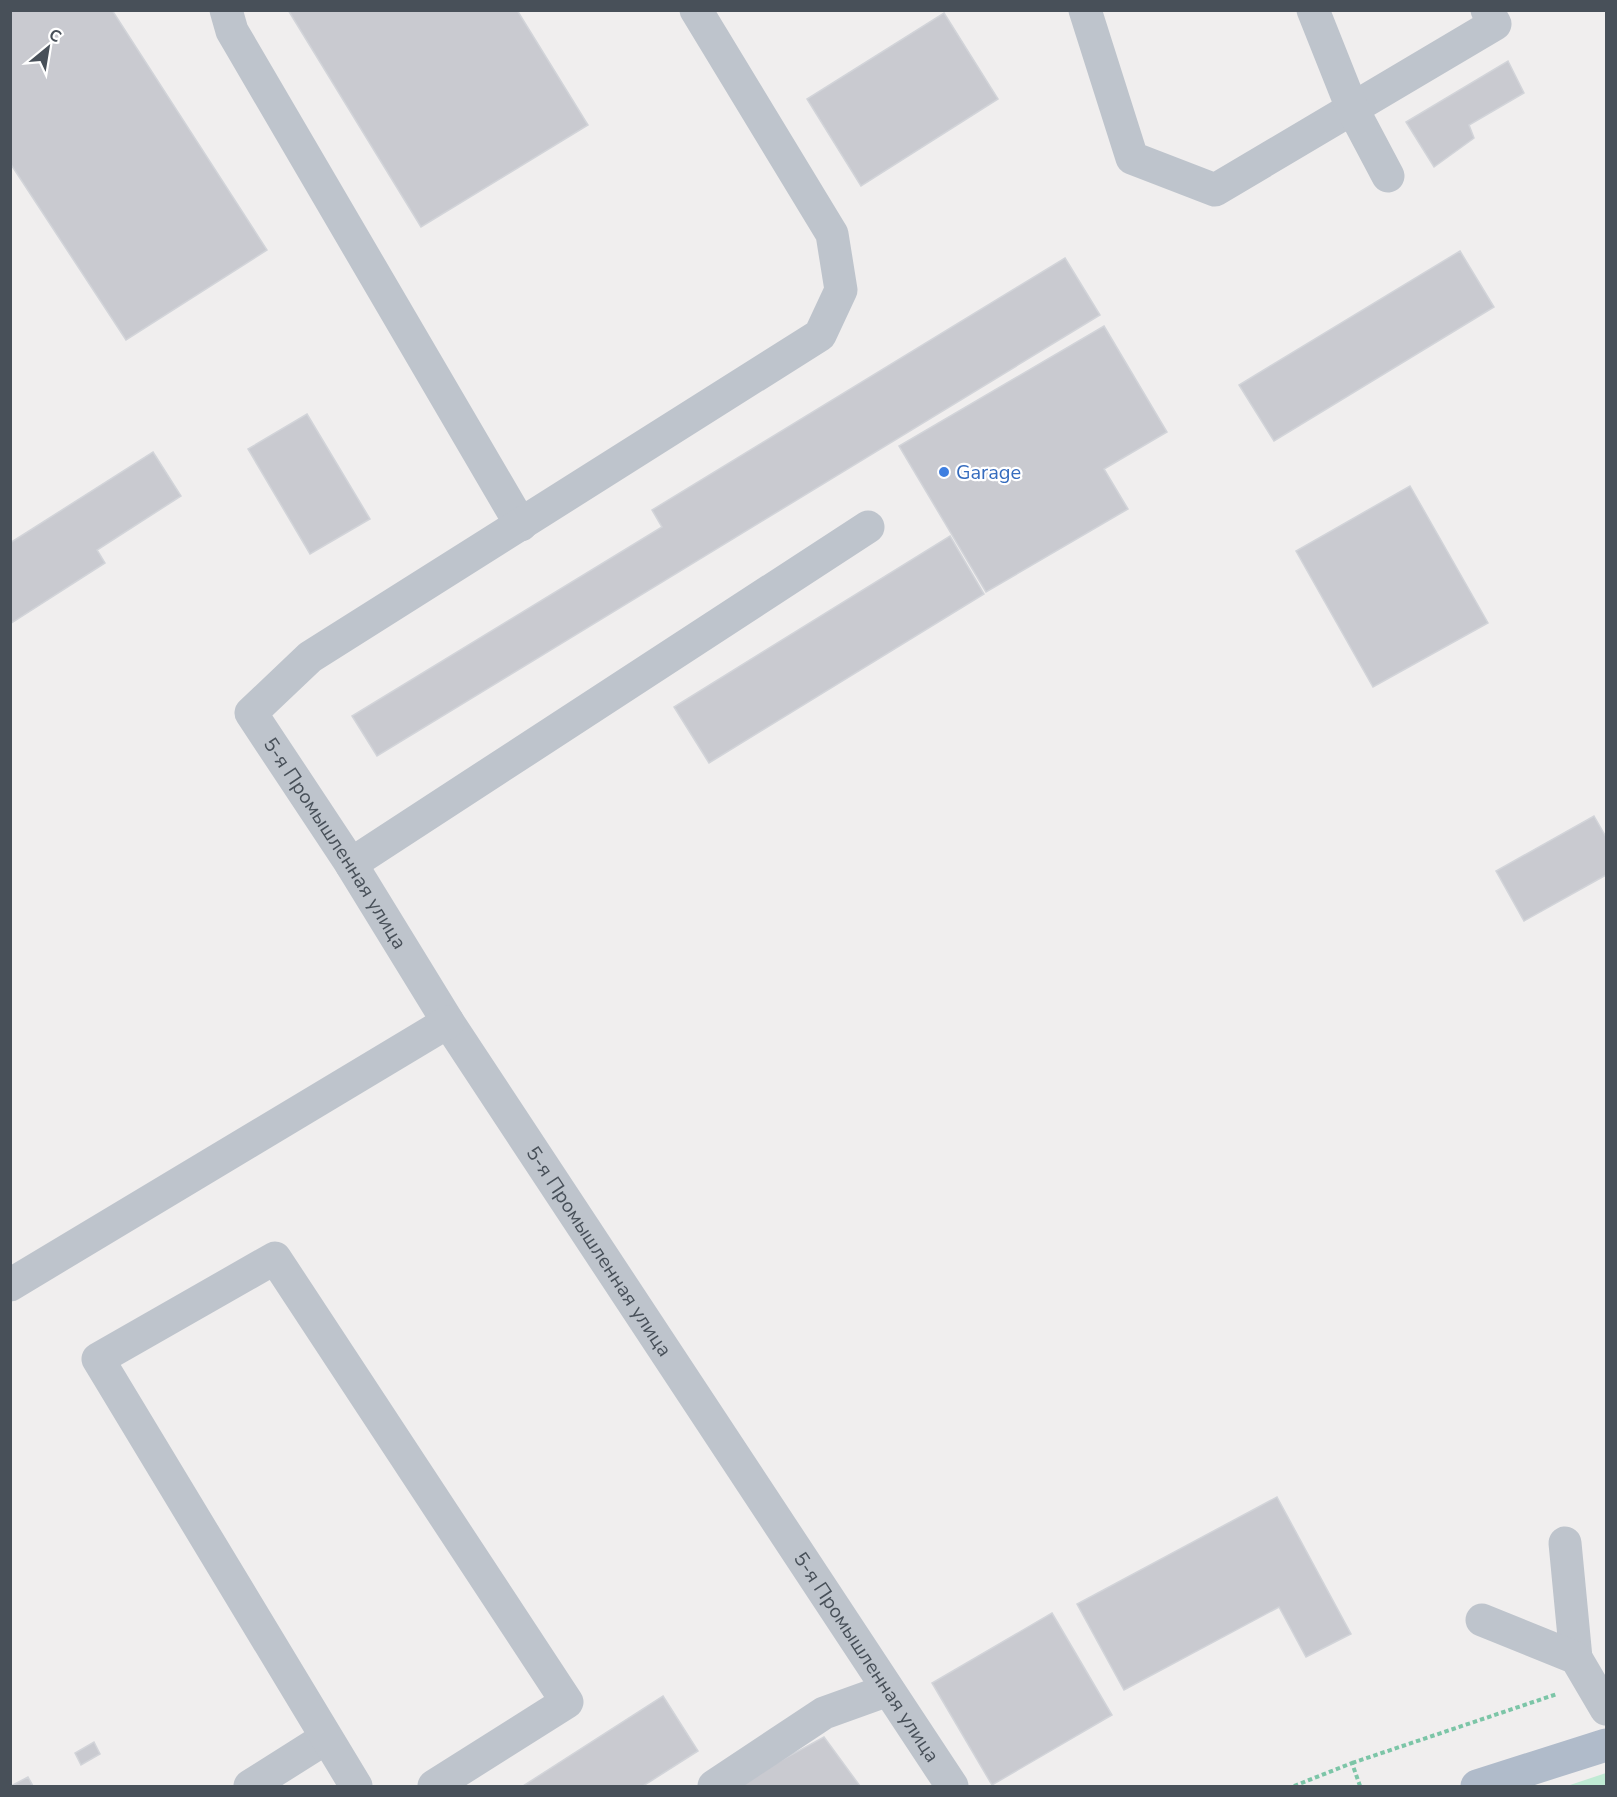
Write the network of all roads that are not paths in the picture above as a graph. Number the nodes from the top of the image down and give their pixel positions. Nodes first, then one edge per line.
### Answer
1 (226, 10) edge
2 (696, 10) edge
3 (1085, 10) edge
4 (1313, 10) edge
5 (1487, 10) edge
6 (1352, 108) junction
7 (1388, 177) dead end
8 (521, 525) junction
9 (868, 527) dead end
10 (351, 864) junction
11 (448, 1022) junction
12 (10, 1285) edge
13 (1565, 1543) dead end
14 (1482, 1620) dead end
15 (1576, 1658) junction
16 (888, 1690) junction
17 (1606, 1709) edge
18 (326, 1738) junction
19 (1606, 1745) edge
20 (250, 1786) edge
21 (356, 1786) edge
22 (434, 1786) edge
23 (714, 1786) edge
24 (952, 1786) edge
25 (1477, 1786) edge

1 - 8 street
2 - 8 street
3 - 6 street
4 - 6 street
5 - 6 street
6 - 7 street
8 - 10 street, 5-я Промышленная улица
9 - 10 street
10 - 11 street, 5-я Промышленная улица
11 - 12 street
11 - 16 street, 5-я Промышленная улица
13 - 15 street
14 - 15 street
15 - 17 street
16 - 23 street
16 - 24 street, 5-я Промышленная улица
18 - 20 street
18 - 21 street
18 - 22 street
19 - 25 main road

